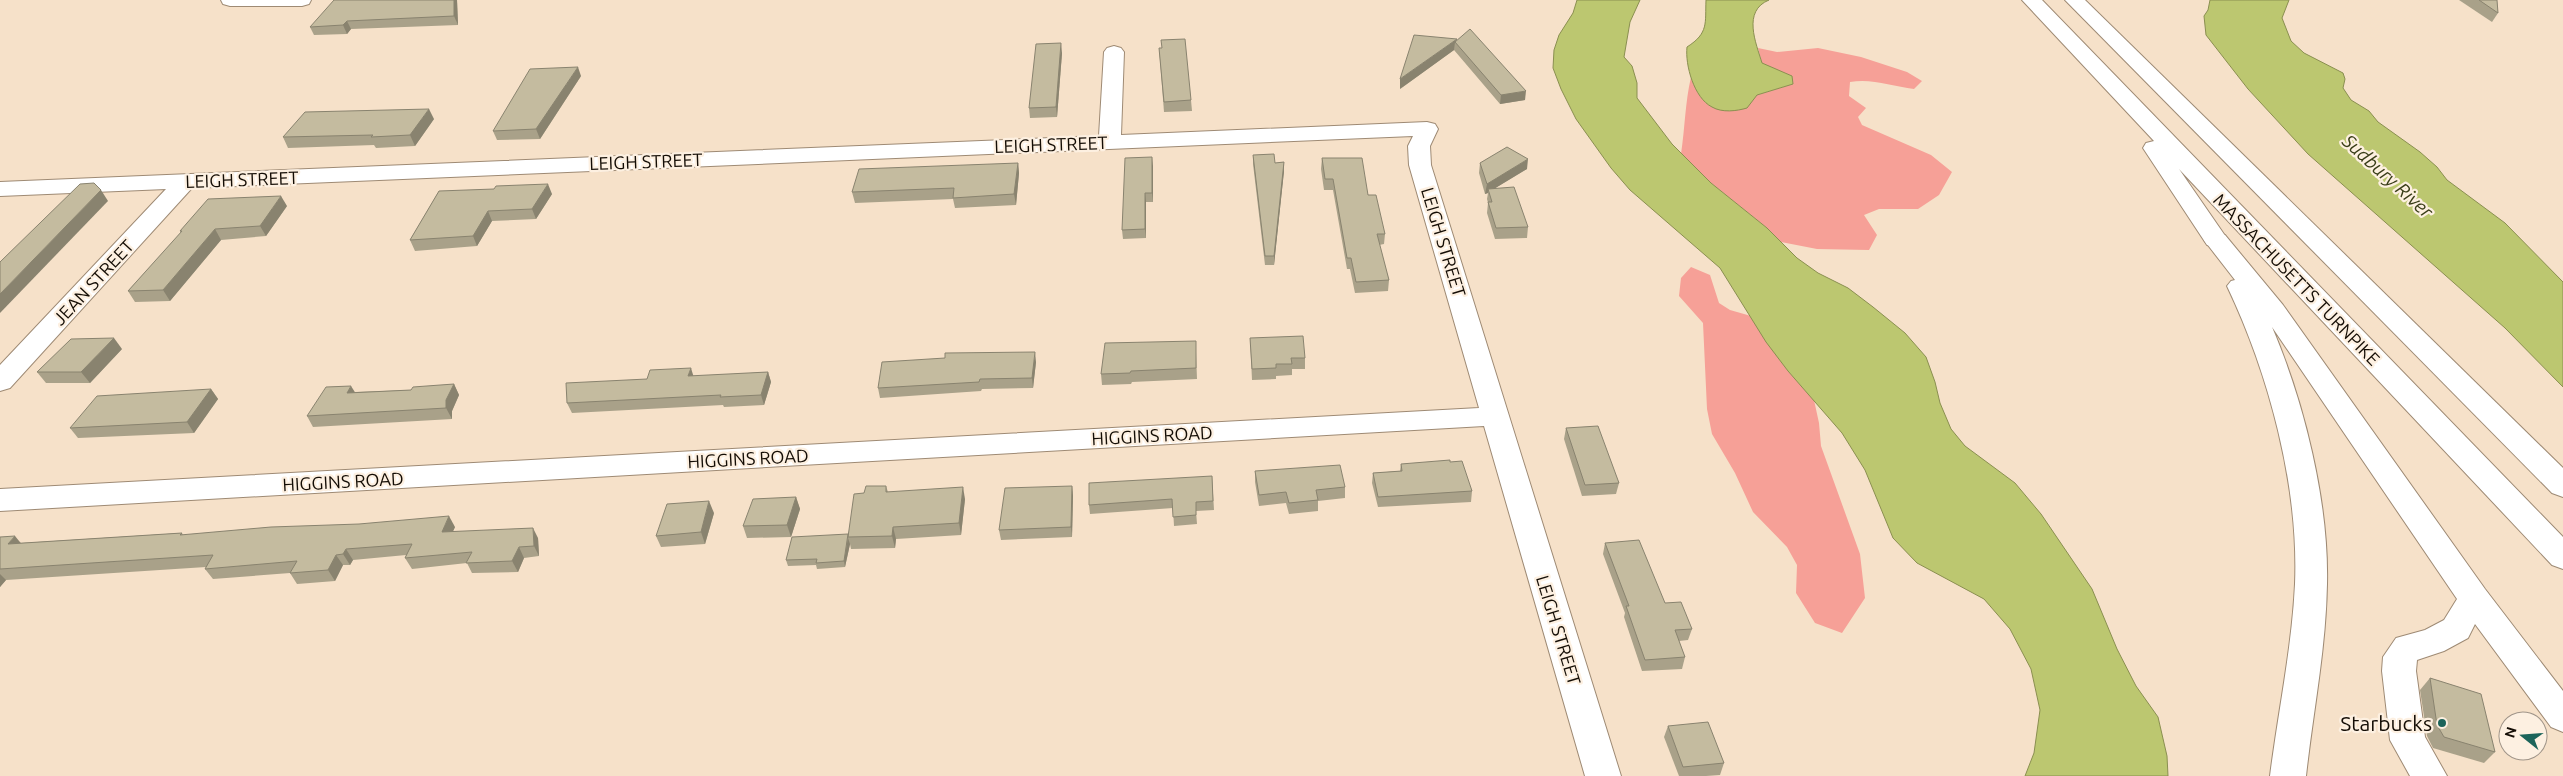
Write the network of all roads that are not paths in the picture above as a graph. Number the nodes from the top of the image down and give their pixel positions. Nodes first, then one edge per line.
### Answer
1 (230, 0) edge
2 (302, 0) edge
3 (2031, 0) edge
4 (2074, 0) edge
5 (1114, 52) dead end
6 (2112, 84) junction
7 (1110, 141) junction
8 (186, 181) junction
9 (0, 189) edge
10 (2216, 240) junction
11 (0, 382) edge
12 (1496, 416) junction
13 (2563, 486) edge
14 (0, 500) edge
15 (2563, 557) edge
16 (2474, 598) junction
17 (2563, 718) edge
18 (1602, 776) edge
19 (2288, 776) edge
20 (2429, 776) edge

1 - 2 main road
3 - 6 main road, MASSACHUSETTS TURNPIKE
4 - 13 main road
5 - 7 main road
6 - 10 main road
6 - 15 main road, MASSACHUSETTS TURNPIKE
7 - 8 main road, LEIGH STREET
7 - 12 main road, LEIGH STREET
8 - 9 main road, LEIGH STREET
8 - 11 main road, JEAN STREET
10 - 16 main road
10 - 19 main road
12 - 14 main road, HIGGINS ROAD
12 - 18 main road, LEIGH STREET
16 - 17 main road
16 - 20 main road

